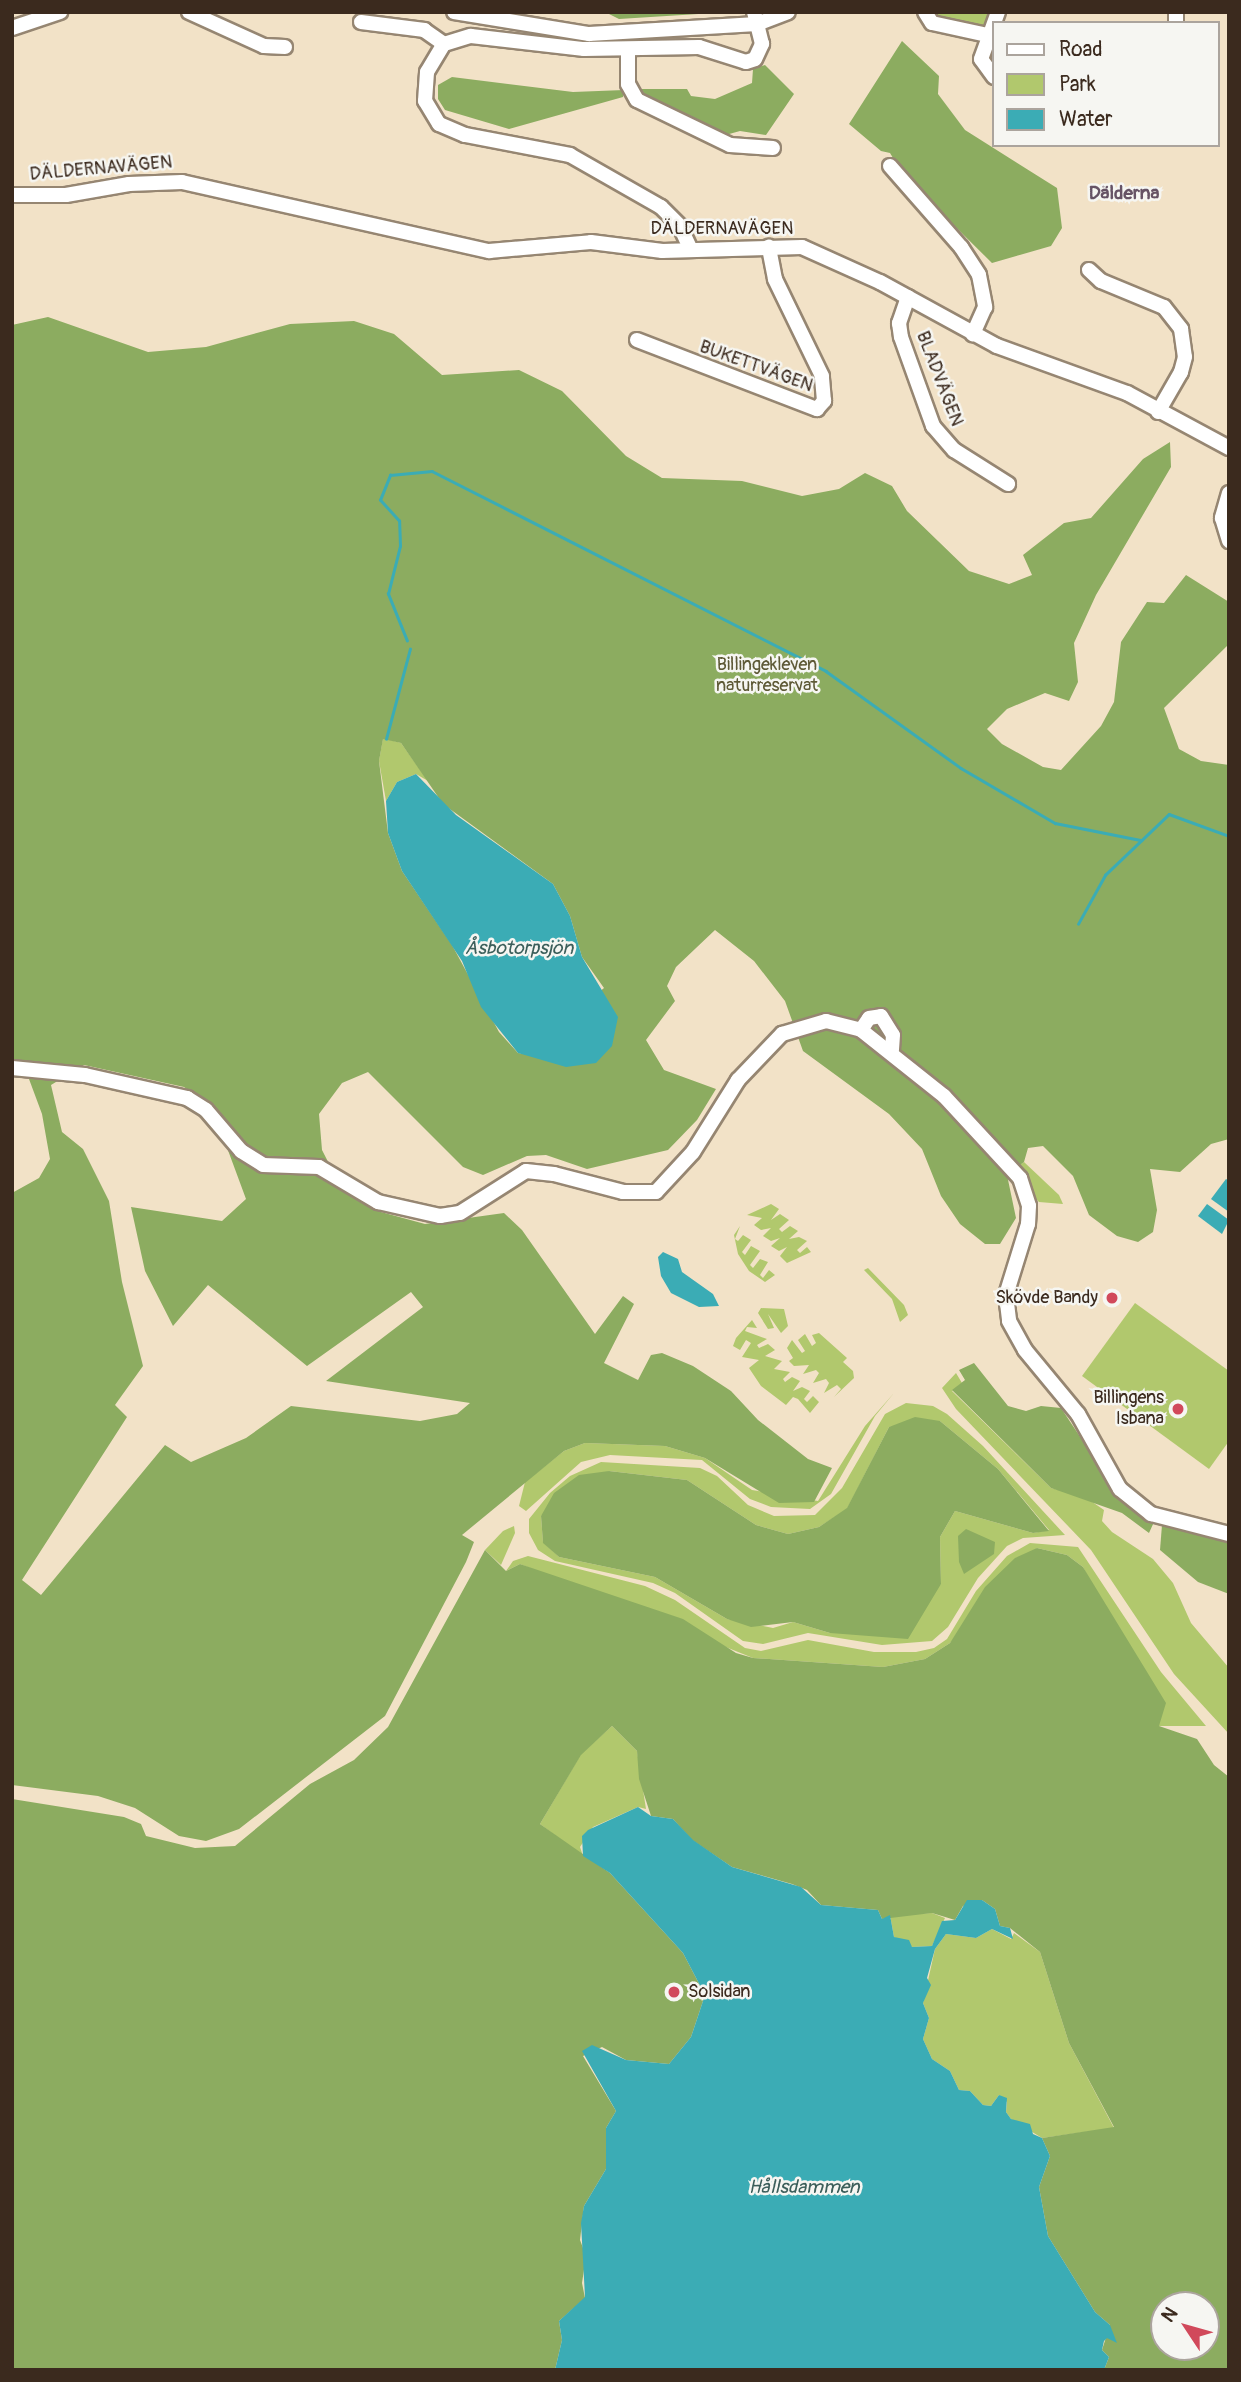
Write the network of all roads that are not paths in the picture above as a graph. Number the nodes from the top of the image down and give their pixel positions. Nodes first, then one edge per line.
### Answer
1 (60, 12) edge
2 (189, 12) edge
3 (454, 12) edge
4 (788, 12) edge
5 (925, 12) edge
6 (755, 18) edge
7 (361, 22) dead end
8 (992, 25) edge
9 (12, 28) edge
10 (987, 35) junction
11 (444, 44) junction
12 (285, 47) dead end
13 (628, 50) junction
14 (992, 74) edge
15 (773, 148) dead end
16 (890, 166) dead end
17 (12, 195) edge
18 (769, 247) junction
19 (691, 250) junction
20 (1089, 270) dead end
21 (908, 297) junction
22 (974, 334) junction
23 (637, 340) dead end
24 (1158, 412) junction
25 (1229, 447) edge
26 (1008, 484) dead end
27 (1229, 493) edge
28 (1229, 541) edge
29 (861, 1030) junction
30 (892, 1051) junction
31 (12, 1068) edge
32 (1229, 1534) edge

1 - 9 street
2 - 12 street
3 - 6 street
4 - 6 street
5 - 10 street
6 - 13 street
7 - 11 street
8 - 10 street
10 - 14 street
11 - 13 street
11 - 19 street
13 - 15 street
16 - 22 street
17 - 19 street, DÄLDERNAVÄGEN
18 - 19 street, DÄLDERNAVÄGEN
18 - 21 street, DÄLDERNAVÄGEN
18 - 23 street, BUKETTVÄGEN
20 - 24 street
21 - 22 street, DÄLDERNAVÄGEN
21 - 26 street, BLADVÄGEN
22 - 24 street, DÄLDERNAVÄGEN
24 - 25 street, DÄLDERNAVÄGEN
27 - 28 street
29 - 30 street
29 - 30 street
29 - 31 street
30 - 32 street

